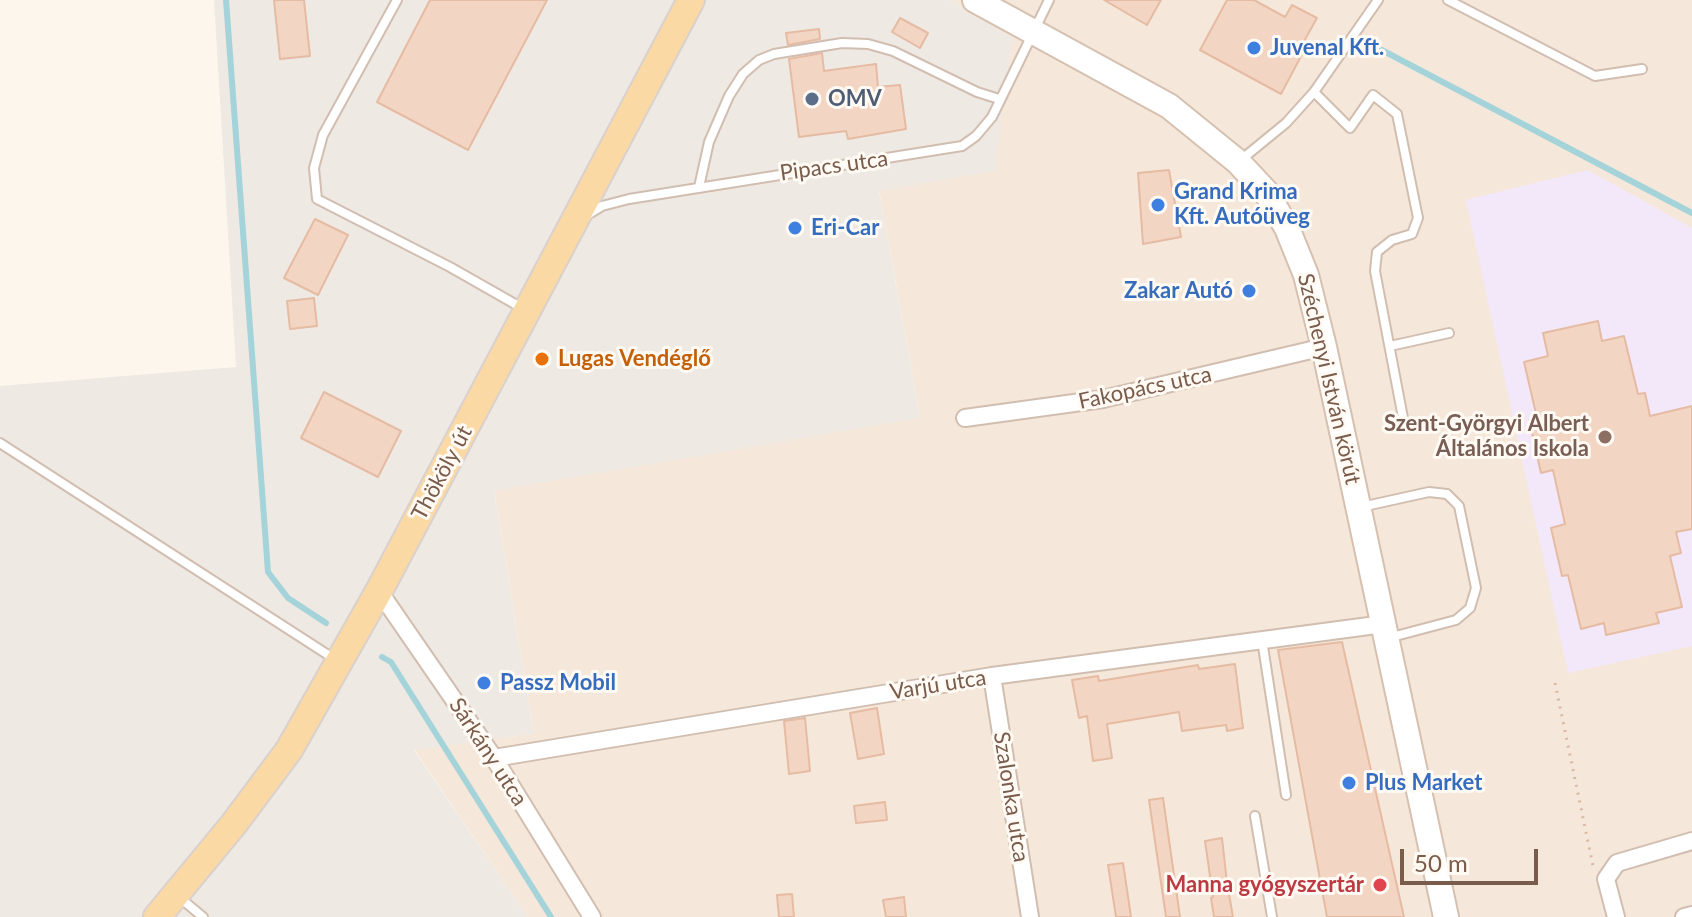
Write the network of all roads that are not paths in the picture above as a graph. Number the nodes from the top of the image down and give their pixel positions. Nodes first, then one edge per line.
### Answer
1 (397, 0) edge
2 (975, 0) edge
3 (1049, 0) edge
4 (1378, 0) edge
5 (1448, 0) edge
6 (691, 1) edge
7 (1034, 31) junction
8 (1642, 69) dead end
9 (1314, 92) junction
10 (999, 99) junction
11 (1238, 162) junction
12 (699, 187) junction
13 (575, 223) junction
14 (528, 312) junction
15 (1449, 333) dead end
16 (1390, 346) junction
17 (1324, 347) junction
18 (965, 418) dead end
19 (1404, 423) dead end
20 (0, 443) edge
21 (1358, 508) junction
22 (379, 591) junction
23 (1386, 631) junction
24 (1262, 640) junction
25 (340, 662) junction
26 (992, 676) junction
27 (494, 758) junction
28 (1286, 795) dead end
29 (1255, 816) dead end
30 (1692, 841) edge
31 (176, 894) junction
32 (1692, 915) edge
33 (157, 917) edge
34 (203, 917) edge
35 (592, 917) edge
36 (1030, 917) edge
37 (1272, 917) edge
38 (1446, 917) edge
39 (1616, 917) edge
40 (1684, 917) edge

1 - 14 lane
2 - 7 street, Széchenyi István körút
3 - 7 lane, Pipacs utca
4 - 9 lane
5 - 8 lane
6 - 13 main road, Thököly út
7 - 10 lane, Pipacs utca
7 - 11 street, Széchenyi István körút
9 - 11 lane
9 - 16 lane
10 - 12 lane, Pipacs utca
10 - 12 lane
11 - 17 street, Széchenyi István körút
12 - 13 lane, Pipacs utca
13 - 14 main road, Thököly út
14 - 22 main road, Thököly út
15 - 16 lane
16 - 19 lane
17 - 18 street, Fakopács utca
17 - 21 street, Széchenyi István körút
20 - 25 lane
21 - 23 street, Széchenyi István körút
21 - 23 lane
22 - 25 main road, Thököly út
22 - 27 street, Sárkány utca
23 - 24 street, Varjú utca
23 - 38 street, Széchenyi István körút
24 - 26 street, Varjú utca
24 - 28 lane
25 - 31 main road, Thököly út
26 - 27 street, Varjú utca
26 - 36 street, Szalonka utca
27 - 35 street, Sárkány utca
29 - 37 lane
30 - 39 street
31 - 33 main road, Thököly út
31 - 34 lane
32 - 40 street

